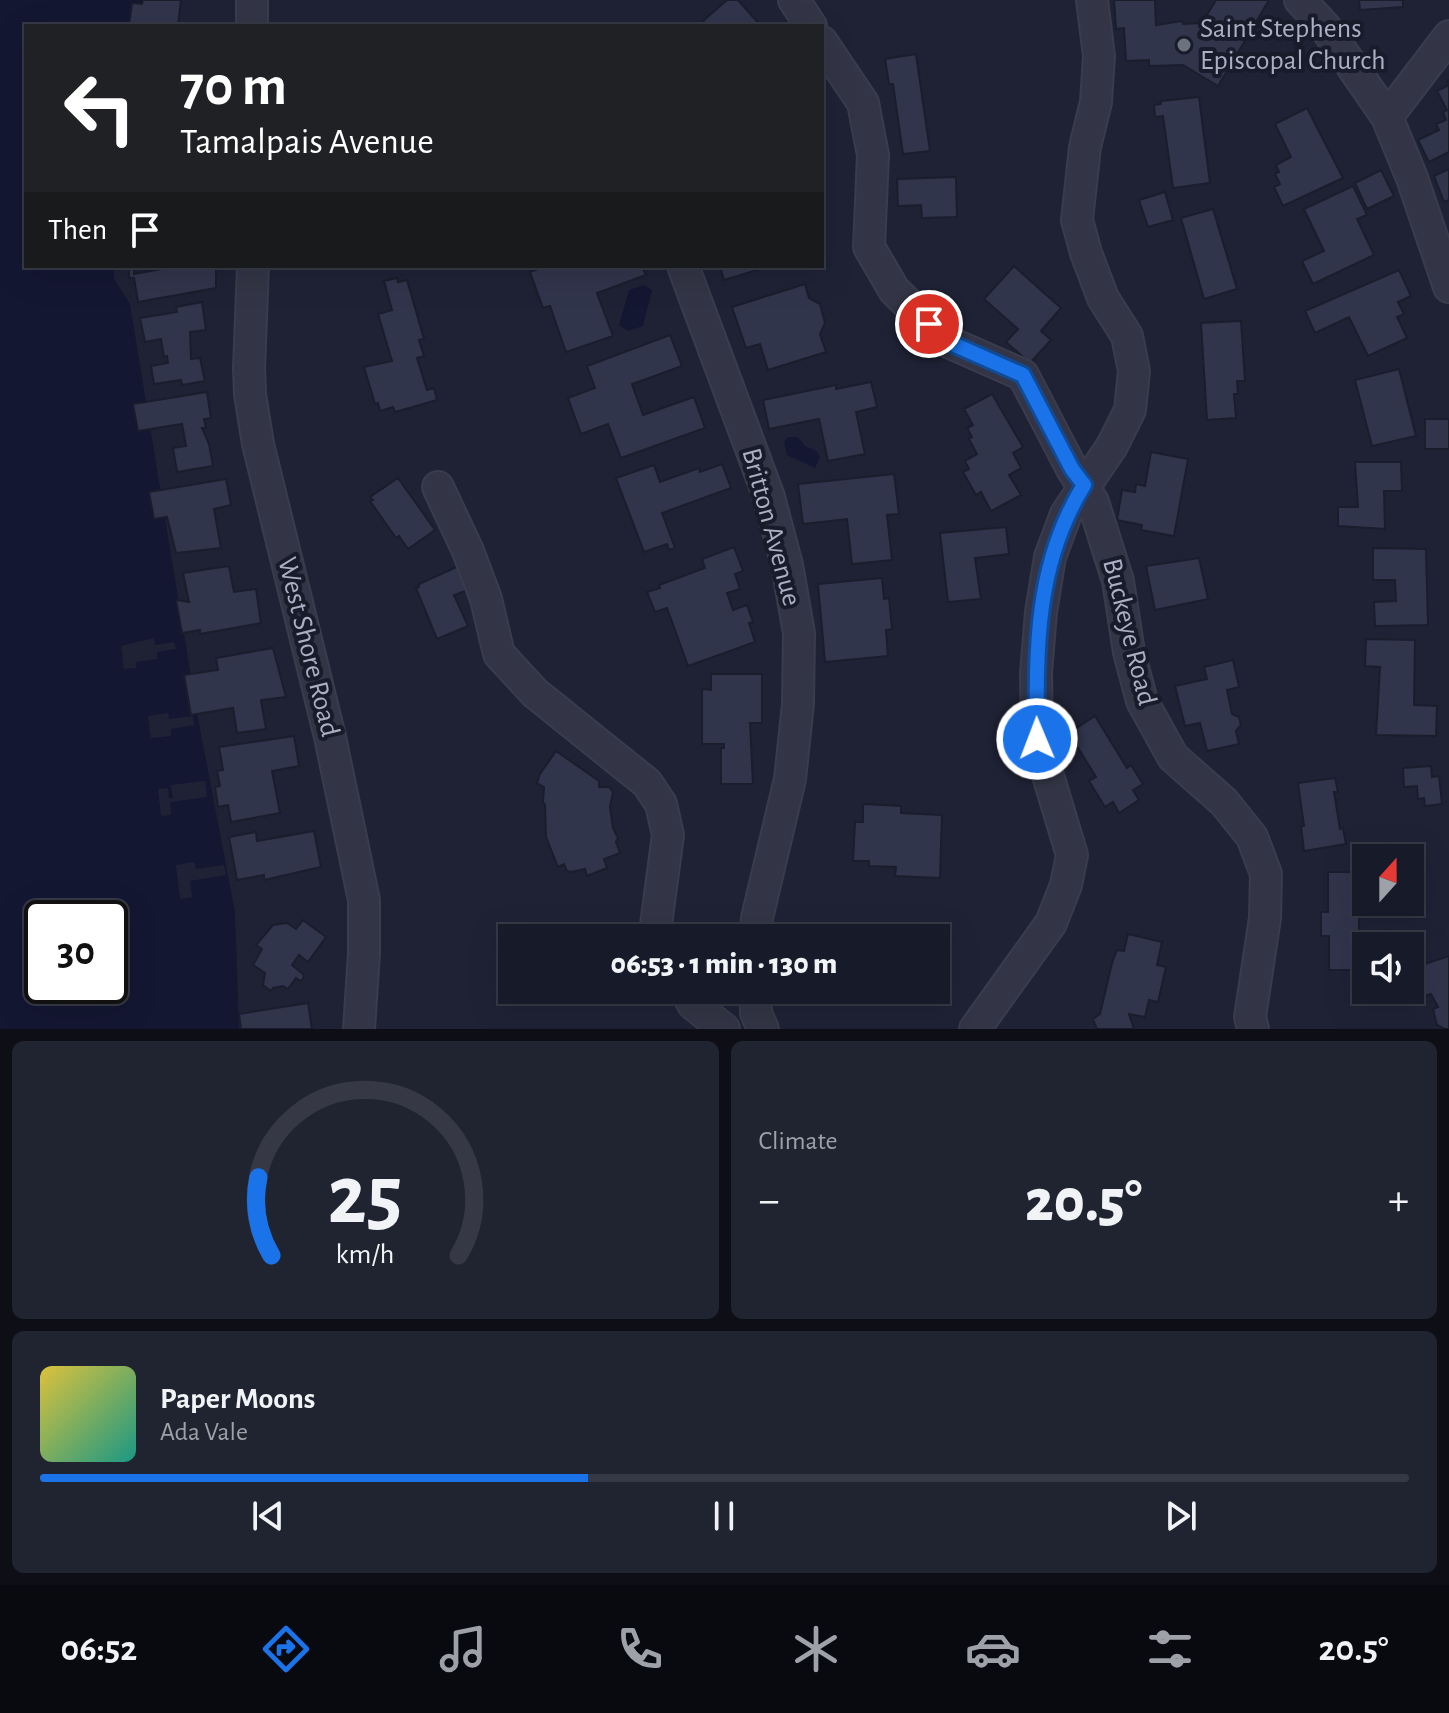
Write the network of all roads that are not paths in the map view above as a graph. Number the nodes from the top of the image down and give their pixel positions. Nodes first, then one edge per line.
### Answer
1 (252, 0) edge
2 (794, 0) edge
3 (1092, 0) edge
4 (1300, 0) edge
5 (252, 24) edge
6 (810, 24) edge
7 (1449, 36) edge
8 (824, 45) edge
9 (1387, 117) junction
10 (253, 268) edge
11 (684, 268) edge
12 (1449, 287) edge
13 (1084, 485) junction
14 (438, 487) dead end
15 (656, 924) edge
16 (756, 924) edge
17 (693, 1004) edge
18 (756, 1004) edge
19 (359, 1029) edge
20 (724, 1029) edge
21 (763, 1029) edge
22 (975, 1029) edge
23 (1253, 1029) edge

1 - 5 street
2 - 6 street
3 - 13 street
4 - 9 street
7 - 9 street
8 - 13 street, Buckeye Road
9 - 12 street
10 - 19 street, West Shore Road
11 - 16 street, Britton Avenue
13 - 22 street
13 - 23 street, Buckeye Road
14 - 15 street
17 - 20 street
18 - 21 street

